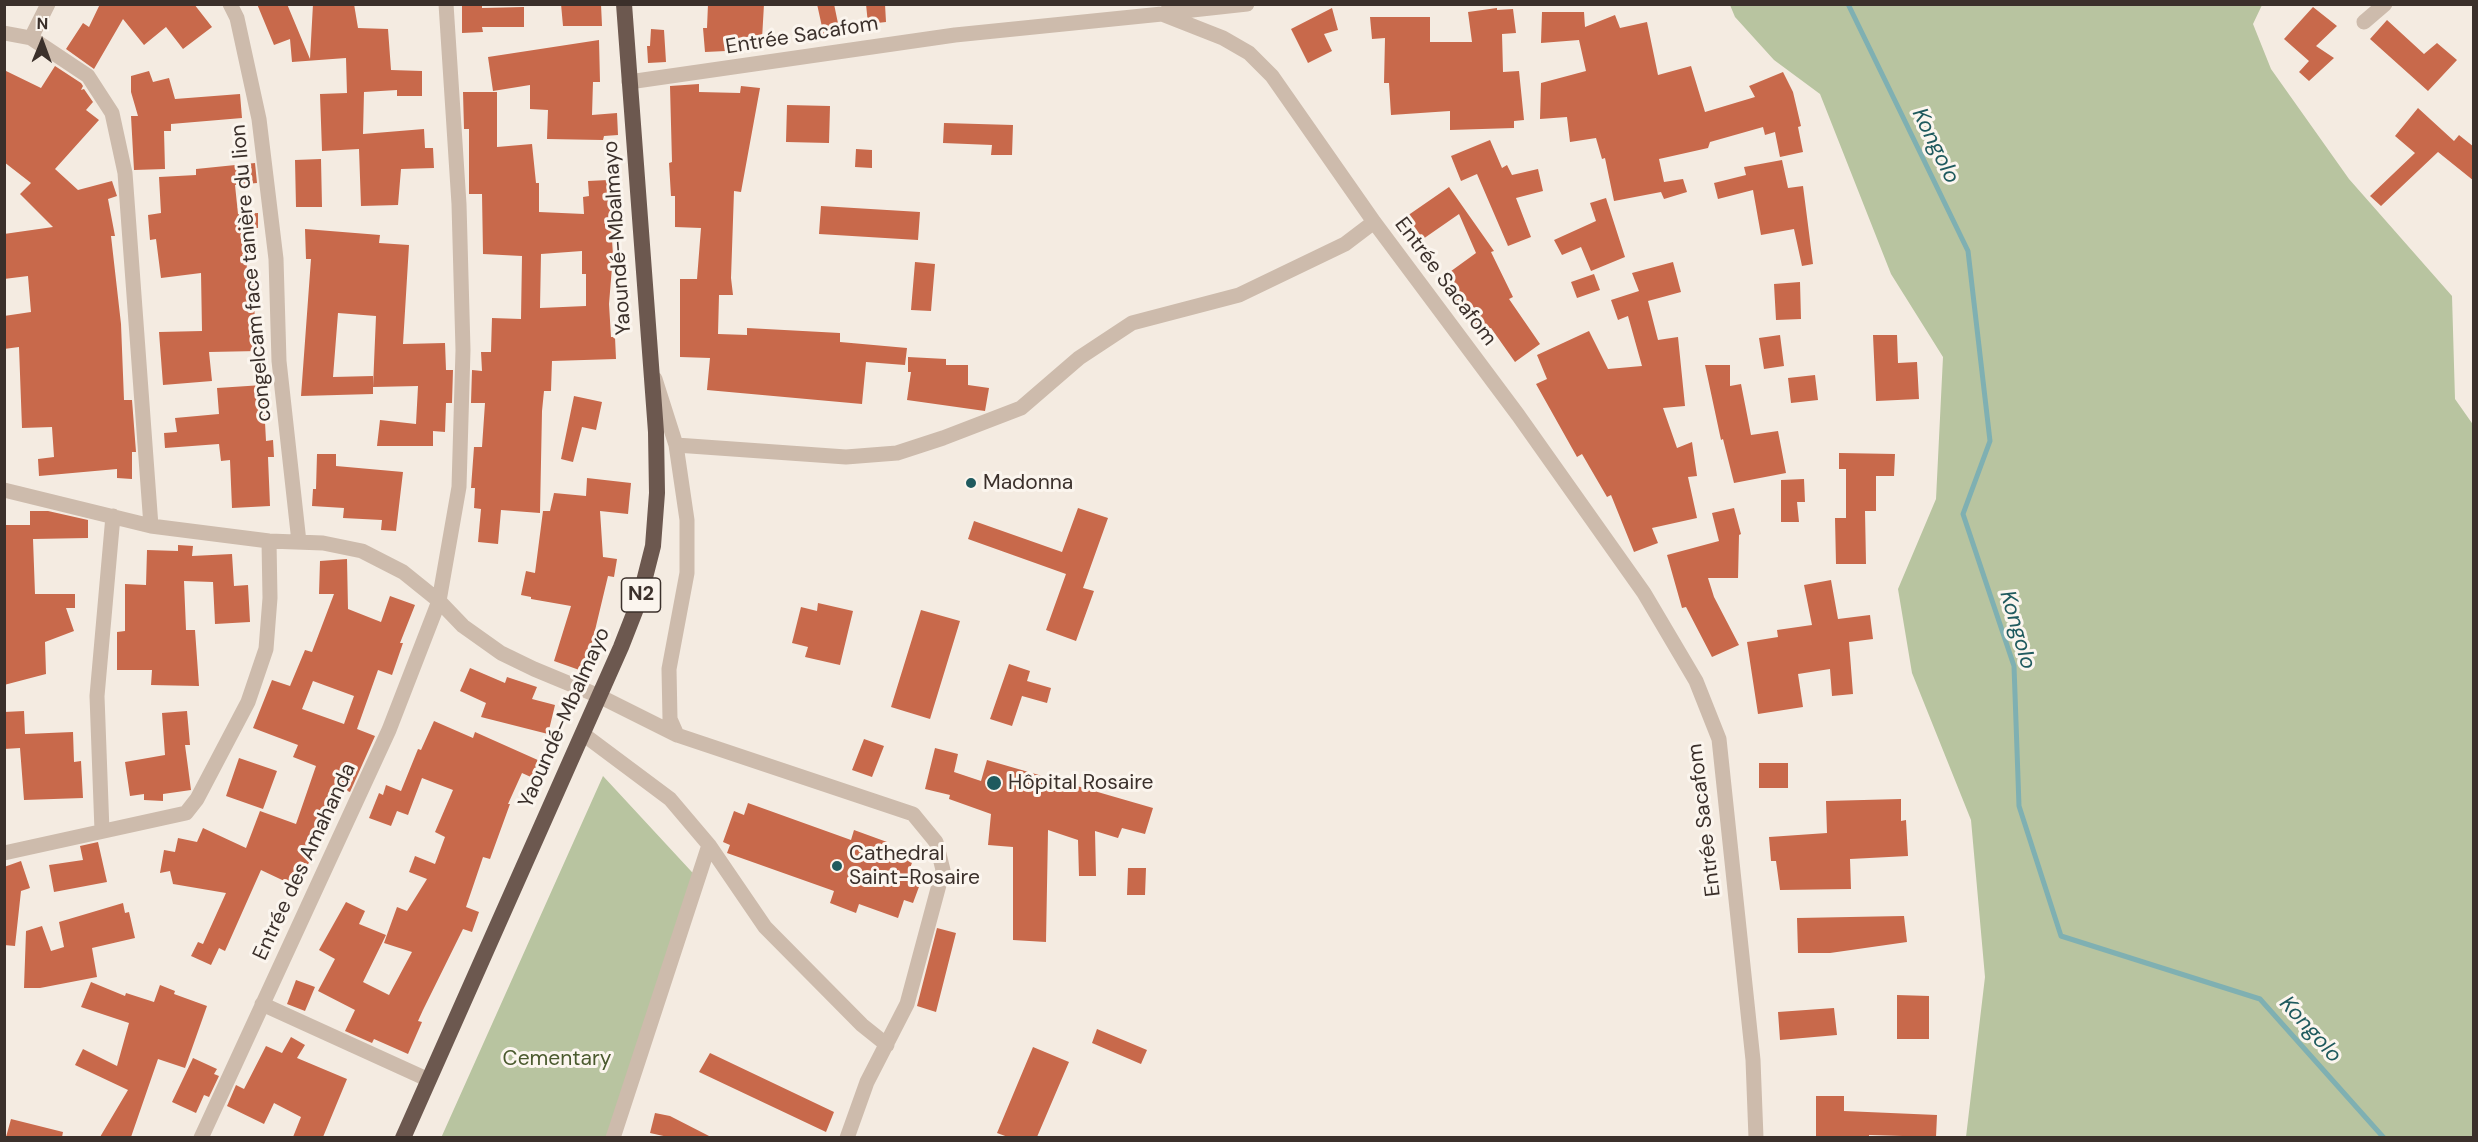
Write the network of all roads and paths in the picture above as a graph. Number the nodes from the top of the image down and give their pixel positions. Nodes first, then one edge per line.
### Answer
1 (48, 4) edge
2 (230, 4) edge
3 (446, 4) edge
4 (624, 4) edge
5 (1247, 4) edge
6 (2385, 4) edge
7 (1162, 14) junction
8 (2364, 22) dead end
9 (4, 33) edge
10 (31, 38) junction
11 (629, 82) junction
12 (1374, 222) junction
13 (648, 359) junction
14 (676, 446) junction
15 (4, 490) edge
16 (113, 516) junction
17 (151, 526) junction
18 (269, 541) junction
19 (299, 542) junction
20 (439, 601) junction
21 (599, 696) junction
22 (583, 734) junction
23 (677, 735) junction
24 (102, 831) junction
25 (709, 845) junction
26 (4, 854) edge
27 (262, 1005) junction
28 (887, 1045) junction
29 (429, 1080) junction
30 (201, 1137) edge
31 (403, 1137) edge
32 (613, 1137) edge
33 (847, 1137) edge
34 (1756, 1137) edge

1 - 10 street
2 - 19 street, congelcam face tanière du lion
3 - 20 street, Entrée des Amahanda
4 - 11 highway, Yaoundé-Mbalmayo / N2
5 - 7 street
6 - 8 street
7 - 11 street, Entrée Sacafom
7 - 12 street, Entrée Sacafom
9 - 10 street
10 - 17 street
11 - 13 highway, Yaoundé-Mbalmayo / N2
12 - 14 street
12 - 34 street, Entrée Sacafom
13 - 14 street
13 - 21 highway, Yaoundé-Mbalmayo / N2
14 - 23 street
15 - 16 street
16 - 17 street
16 - 24 street
17 - 18 street
18 - 19 street
18 - 24 street
19 - 20 street
20 - 21 street
20 - 27 street, Entrée des Amahanda
21 - 22 highway, Yaoundé-Mbalmayo / N2
21 - 23 street
22 - 25 street
22 - 29 highway, Yaoundé-Mbalmayo / N2
23 - 28 street
24 - 26 street
25 - 28 street
25 - 32 street
27 - 29 street
27 - 30 street, Entrée des Amahanda
28 - 33 street
29 - 31 highway, Yaoundé-Mbalmayo / N2

